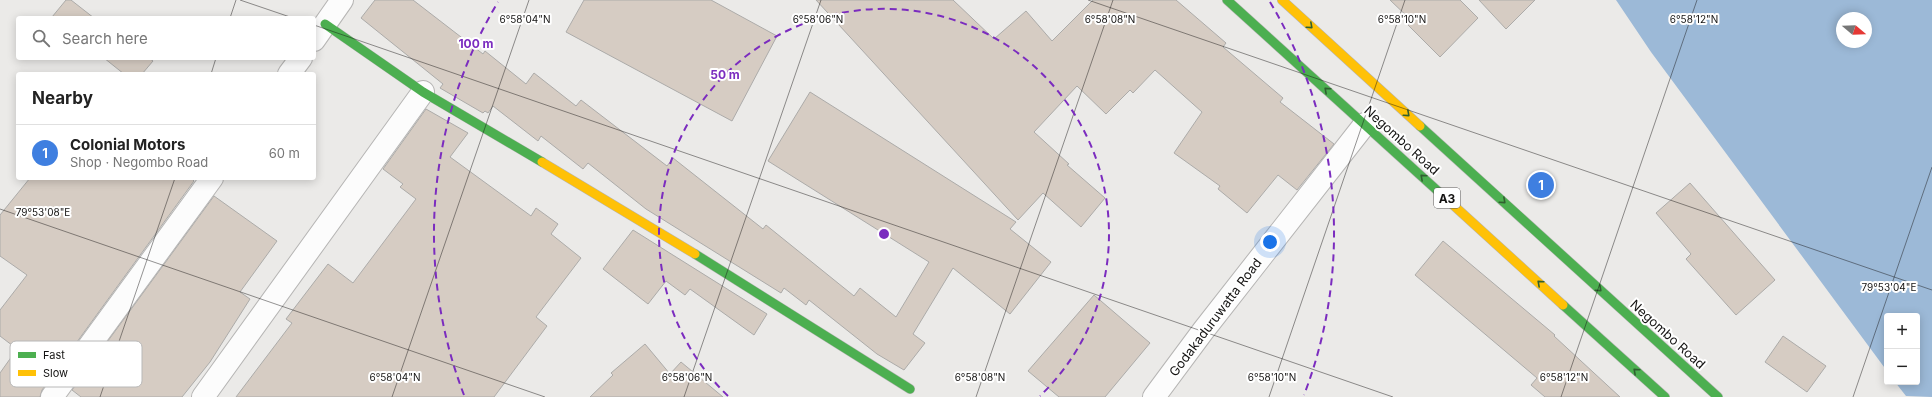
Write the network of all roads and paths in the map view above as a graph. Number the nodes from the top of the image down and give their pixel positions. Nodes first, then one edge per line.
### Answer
1 (342, 0) edge
2 (1227, 0) edge
3 (1282, 0) edge
4 (320, 32) edge
5 (299, 60) edge
6 (290, 72) edge
7 (423, 92) junction
8 (1365, 124) junction
9 (211, 180) edge
10 (93, 341) edge
11 (59, 387) edge
12 (910, 389) dead end
13 (52, 397) edge
14 (203, 397) edge
15 (1154, 397) edge
16 (1665, 397) edge
17 (1718, 397) edge

1 - 4 street
8 -> 2 main road, Negombo Road / A3
3 -> 17 main road, Negombo Road / A3
4 - 7 main road
5 - 6 street
7 - 12 main road
7 - 14 street
8 - 15 street, Godakaduruwatta Road
16 -> 8 main road, Negombo Road / A3
9 - 10 street
11 - 13 street

